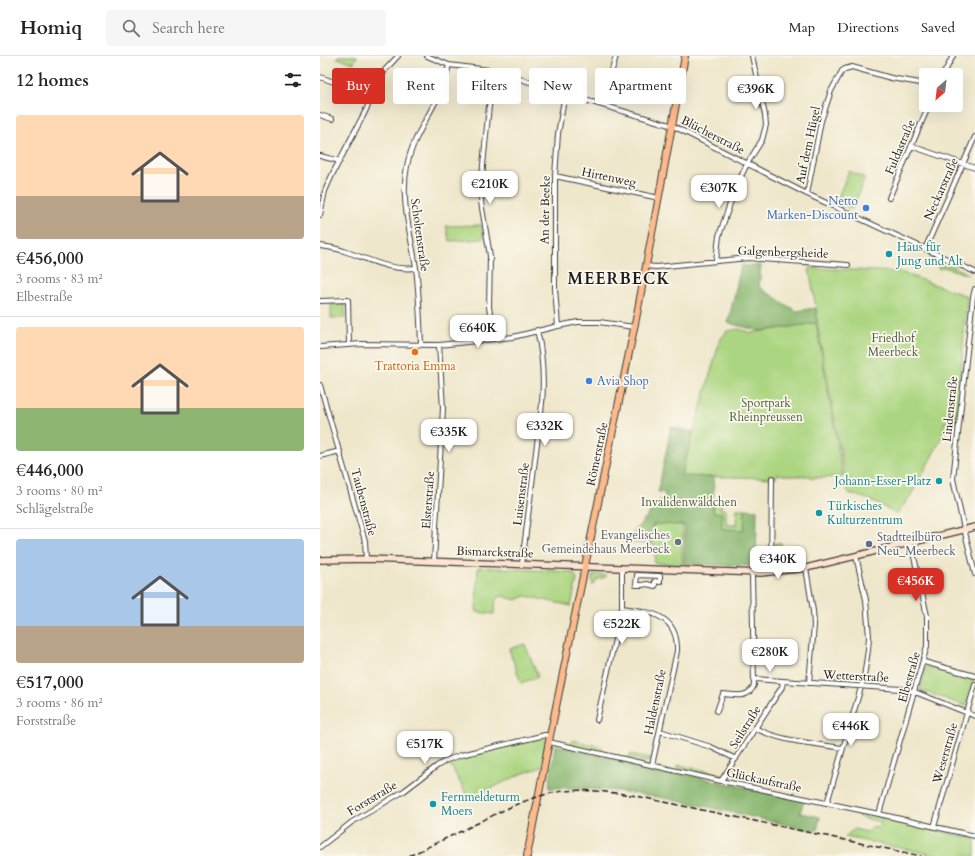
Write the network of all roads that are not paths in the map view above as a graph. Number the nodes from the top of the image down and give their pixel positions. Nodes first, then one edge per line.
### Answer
1 (398, 56) edge
2 (427, 56) edge
3 (616, 56) edge
4 (686, 56) edge
5 (752, 56) edge
6 (953, 56) edge
7 (449, 65) junction
8 (473, 68) edge
9 (947, 68) edge
10 (320, 77) edge
11 (332, 81) edge
12 (919, 83) edge
13 (587, 101) edge
14 (490, 104) edge
15 (563, 104) edge
16 (602, 105) junction
17 (926, 112) edge
18 (320, 115) edge
19 (332, 119) dead end
20 (673, 126) junction
21 (975, 137) edge
22 (911, 146) junction
23 (320, 156) edge
24 (340, 160) junction
25 (747, 164) junction
26 (963, 164) junction
27 (975, 168) edge
28 (555, 176) junction
29 (320, 190) edge
30 (325, 191) junction
31 (807, 194) junction
32 (659, 198) junction
33 (889, 198) dead end
34 (320, 215) edge
35 (320, 246) edge
36 (925, 249) junction
37 (716, 261) junction
38 (848, 265) dead end
39 (646, 266) junction
40 (416, 268) junction
41 (975, 272) edge
42 (975, 289) edge
43 (320, 301) edge
44 (558, 326) junction
45 (634, 327) junction
46 (537, 330) junction
47 (494, 339) junction
48 (349, 344) junction
49 (421, 344) junction
50 (439, 345) junction
51 (320, 347) edge
52 (320, 384) edge
53 (320, 406) edge
54 (326, 406) junction
55 (340, 451) junction
56 (320, 456) edge
57 (772, 478) dead end
58 (975, 527) edge
59 (964, 531) junction
60 (911, 543) junction
61 (856, 556) junction
62 (366, 559) junction
63 (320, 560) edge
64 (434, 561) junction
65 (522, 564) junction
66 (584, 567) junction
67 (622, 568) junction
68 (806, 568) junction
69 (771, 572) junction
70 (752, 573) junction
71 (975, 574) edge
72 (660, 576) joint
73 (622, 608) junction
74 (924, 662) junction
75 (975, 676) edge
76 (755, 679) junction
77 (783, 682) junction
78 (809, 684) junction
79 (975, 685) edge
80 (861, 686) junction
81 (915, 692) junction
82 (717, 711) dead end
83 (967, 713) junction
84 (975, 716) edge
85 (597, 720) dead end
86 (756, 728) junction
87 (660, 731) junction
88 (549, 739) junction
89 (842, 748) junction
90 (736, 759) junction
91 (652, 765) junction
92 (721, 781) junction
93 (826, 803) junction
94 (879, 814) junction
95 (934, 827) junction
96 (975, 836) edge
97 (320, 847) edge
98 (527, 856) edge

1 - 24 street
2 - 7 street, Blücherstraße
3 - 16 street
4 - 20 main road, Römerstraße
5 - 25 street
6 - 9 street
7 - 8 street, Blücherstraße
7 - 40 street, Scholtenstraße
10 - 11 street
12 - 31 street, Auf dem Hügel
13 - 16 street, Blücherstraße
14 - 47 street
15 - 28 street, An der Beeke
16 - 20 street, Blücherstraße
17 - 22 street, Fuldastraße
18 - 19 street
20 - 25 street, Blücherstraße
20 - 32 main road, Römerstraße
21 - 26 street, Neckarstraße
22 - 26 street
22 - 33 street, Fuldastraße
23 - 24 street
24 - 30 street
25 - 31 street, Blücherstraße
25 - 37 street
26 - 27 street
26 - 36 street, Neckarstraße
28 - 32 street, Hirtenweg
28 - 44 street, An der Beeke
29 - 30 street
30 - 34 street
31 - 36 street, Blücherstraße
32 - 39 main road, Römerstraße
35 - 40 street
36 - 41 street, Blücherstraße
37 - 38 street, Galgenbergsheide
37 - 39 street, Galgenbergsheide
39 - 45 main road, Römerstraße
40 - 49 street, Scholtenstraße
42 - 59 street, Lindenstraße
43 - 48 street
44 - 45 street
44 - 46 street
45 - 66 main road, Römerstraße
46 - 47 street
46 - 65 street, Luisenstraße
47 - 50 street
48 - 49 street
48 - 51 street
49 - 50 street
50 - 64 street, Elsterstraße
52 - 54 street, Taubenstraße
53 - 54 street
54 - 55 street, Taubenstraße
55 - 56 street
55 - 62 street, Taubenstraße
57 - 69 street
58 - 59 main road, Bismarckstraße
59 - 60 main road, Bismarckstraße
59 - 71 street
60 - 61 main road, Bismarckstraße
60 - 74 street, Elbestraße
61 - 68 main road, Bismarckstraße
61 - 80 street
62 - 63 main road, Bismarckstraße
62 - 64 main road, Bismarckstraße
64 - 65 main road, Bismarckstraße
65 - 66 main road, Bismarckstraße
66 - 67 main road, Bismarckstraße
66 - 88 main road, Römerstraße
67 - 70 main road, Bismarckstraße
67 - 73 street
68 - 69 main road, Bismarckstraße
68 - 78 street
69 - 70 main road, Bismarckstraße
70 - 76 street
72 - 72 street
73 - 85 street
73 - 87 street, Haldenstraße
74 - 75 street
74 - 81 street, Elbestraße
76 - 77 street, Wetterstraße
76 - 82 street
77 - 78 street, Wetterstraße
77 - 86 street, Seilstraße
78 - 80 street, Wetterstraße
79 - 83 street, Weserstraße
80 - 81 street, Wetterstraße
80 - 89 street
81 - 83 street, Wetterstraße
81 - 94 street, Elbestraße
83 - 84 street, Wetterstraße
83 - 95 street, Weserstraße
86 - 89 street
86 - 90 street, Seilstraße
87 - 90 street
87 - 91 street, Haldenstraße
88 - 91 street, Glückaufstraße
88 - 97 street, Forststraße
88 - 98 main road, Römerstraße
89 - 93 street
90 - 92 street, Seilstraße
91 - 92 street, Glückaufstraße
92 - 93 street, Glückaufstraße
93 - 94 street, Glückaufstraße
94 - 95 street, Glückaufstraße
95 - 96 street, Glückaufstraße

